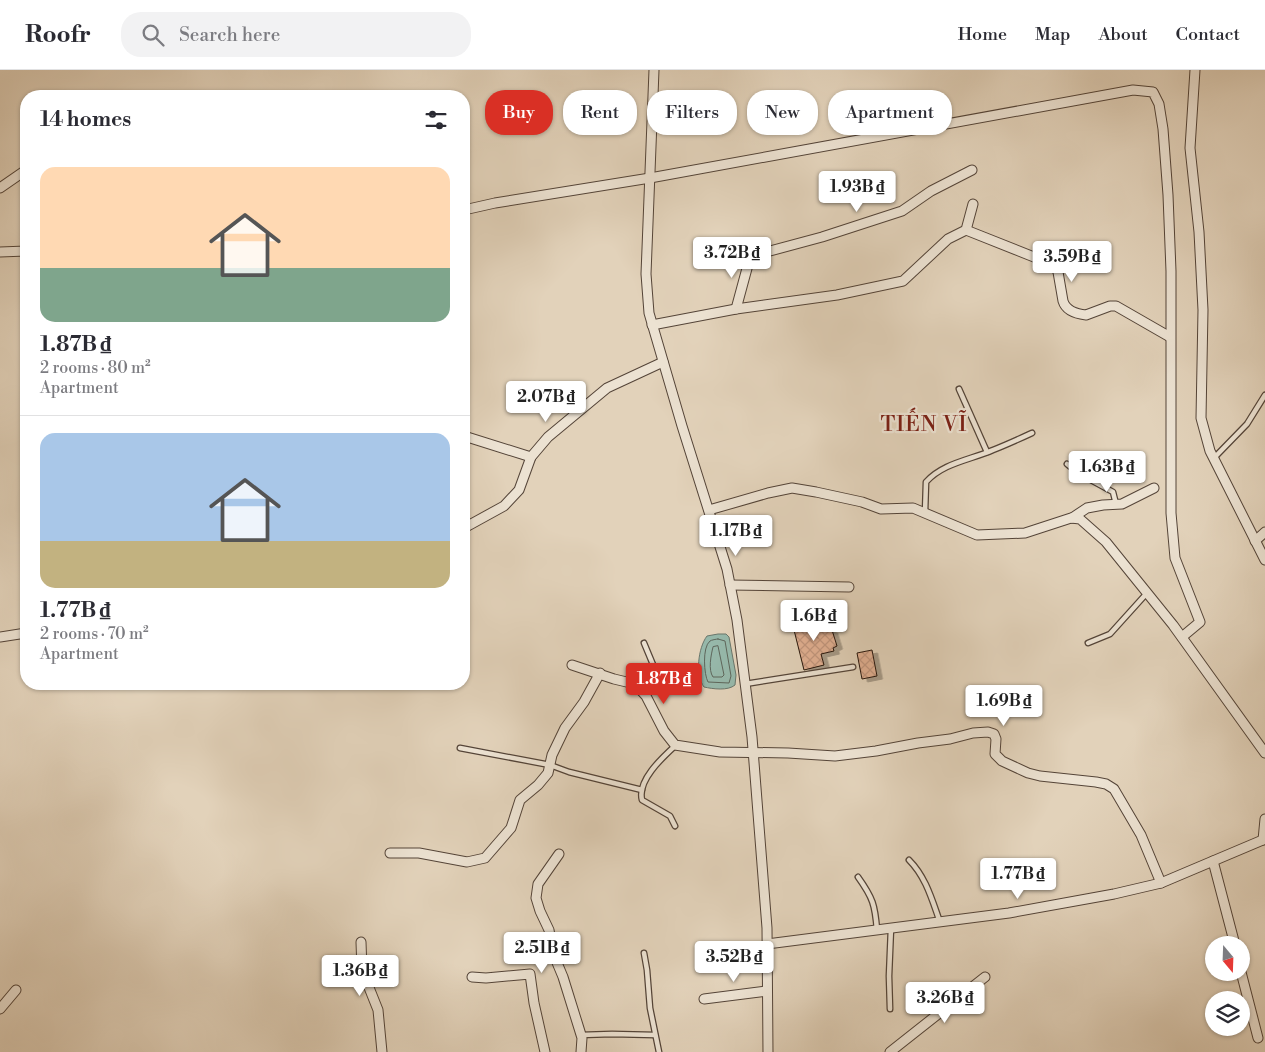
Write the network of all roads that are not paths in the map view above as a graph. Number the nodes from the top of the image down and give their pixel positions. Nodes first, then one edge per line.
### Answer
1 (654, 70) edge
2 (1196, 70) edge
3 (972, 170) dead end
4 (20, 174) edge
5 (650, 178) junction
6 (0, 188) edge
7 (973, 204) dead end
8 (470, 209) edge
9 (966, 230) junction
10 (20, 251) edge
11 (0, 252) edge
12 (736, 309) junction
13 (652, 325) junction
14 (1170, 337) junction
15 (663, 362) junction
16 (959, 390) dead end
17 (1265, 395) edge
18 (1032, 433) dead end
19 (470, 438) edge
20 (987, 452) junction
21 (531, 457) junction
22 (1213, 459) junction
23 (1067, 464) dead end
24 (1154, 488) dead end
25 (1116, 504) junction
26 (709, 510) junction
27 (925, 513) junction
28 (1071, 518) junction
29 (470, 525) edge
30 (1265, 532) edge
31 (1255, 541) junction
32 (1265, 560) edge
33 (730, 585) junction
34 (849, 586) dead end
35 (1147, 593) junction
36 (20, 635) edge
37 (0, 637) edge
38 (1182, 637) junction
39 (644, 643) dead end
40 (1088, 644) dead end
41 (572, 665) dead end
42 (853, 667) dead end
43 (600, 674) junction
44 (745, 684) junction
45 (638, 687) junction
46 (676, 745) junction
47 (460, 748) dead end
48 (753, 753) junction
49 (1265, 753) edge
50 (550, 765) junction
51 (642, 790) junction
52 (1265, 819) edge
53 (675, 826) dead end
54 (1264, 839) edge
55 (390, 854) dead end
56 (559, 854) dead end
57 (909, 860) dead end
58 (1213, 861) junction
59 (858, 877) dead end
60 (1161, 883) junction
61 (940, 922) junction
62 (891, 928) junction
63 (878, 930) junction
64 (1232, 936) edge
65 (361, 942) dead end
66 (767, 944) junction
67 (644, 953) dead end
68 (472, 977) dead end
69 (985, 977) dead end
70 (1243, 981) edge
71 (16, 990) dead end
72 (768, 990) junction
73 (704, 1000) dead end
74 (890, 1008) dead end
75 (0, 1009) edge
76 (581, 1035) junction
77 (655, 1035) junction
78 (1258, 1038) dead end
79 (382, 1052) edge
80 (545, 1052) edge
81 (581, 1052) edge
82 (659, 1052) edge
83 (768, 1052) edge
84 (890, 1052) edge

1 - 5 street
2 - 22 street
3 - 12 street
4 - 6 street
5 - 8 street
5 - 13 street
5 - 14 street
7 - 9 street
9 - 12 street
9 - 14 street
10 - 11 street
12 - 13 street
13 - 15 street
14 - 38 street
15 - 21 street
15 - 26 street
16 - 20 lane
17 - 22 lane
18 - 20 lane
19 - 21 street
20 - 27 lane
21 - 29 street
22 - 31 street
23 - 25 lane
24 - 25 street
25 - 28 street
26 - 27 street
26 - 33 street
27 - 28 street
28 - 35 street
30 - 31 street
31 - 32 street
33 - 34 street
33 - 44 street
35 - 38 street
35 - 40 lane
36 - 37 street
38 - 49 street
39 - 45 lane
41 - 43 street
42 - 44 lane
43 - 45 street
43 - 50 street
44 - 48 street
45 - 46 street
46 - 48 street
46 - 51 lane
47 - 50 lane
48 - 60 street
48 - 66 street
50 - 51 lane
50 - 55 street
51 - 53 lane
52 - 54 street
54 - 58 street
56 - 76 street
57 - 61 lane
58 - 60 street
58 - 64 street
59 - 63 lane
60 - 61 street
61 - 62 street
62 - 63 street
62 - 74 lane
63 - 66 street
65 - 79 street
66 - 72 street
67 - 77 lane
68 - 80 street
69 - 84 street
70 - 78 street
71 - 75 street
72 - 73 street
72 - 83 street
76 - 77 lane
76 - 81 street
77 - 82 lane

